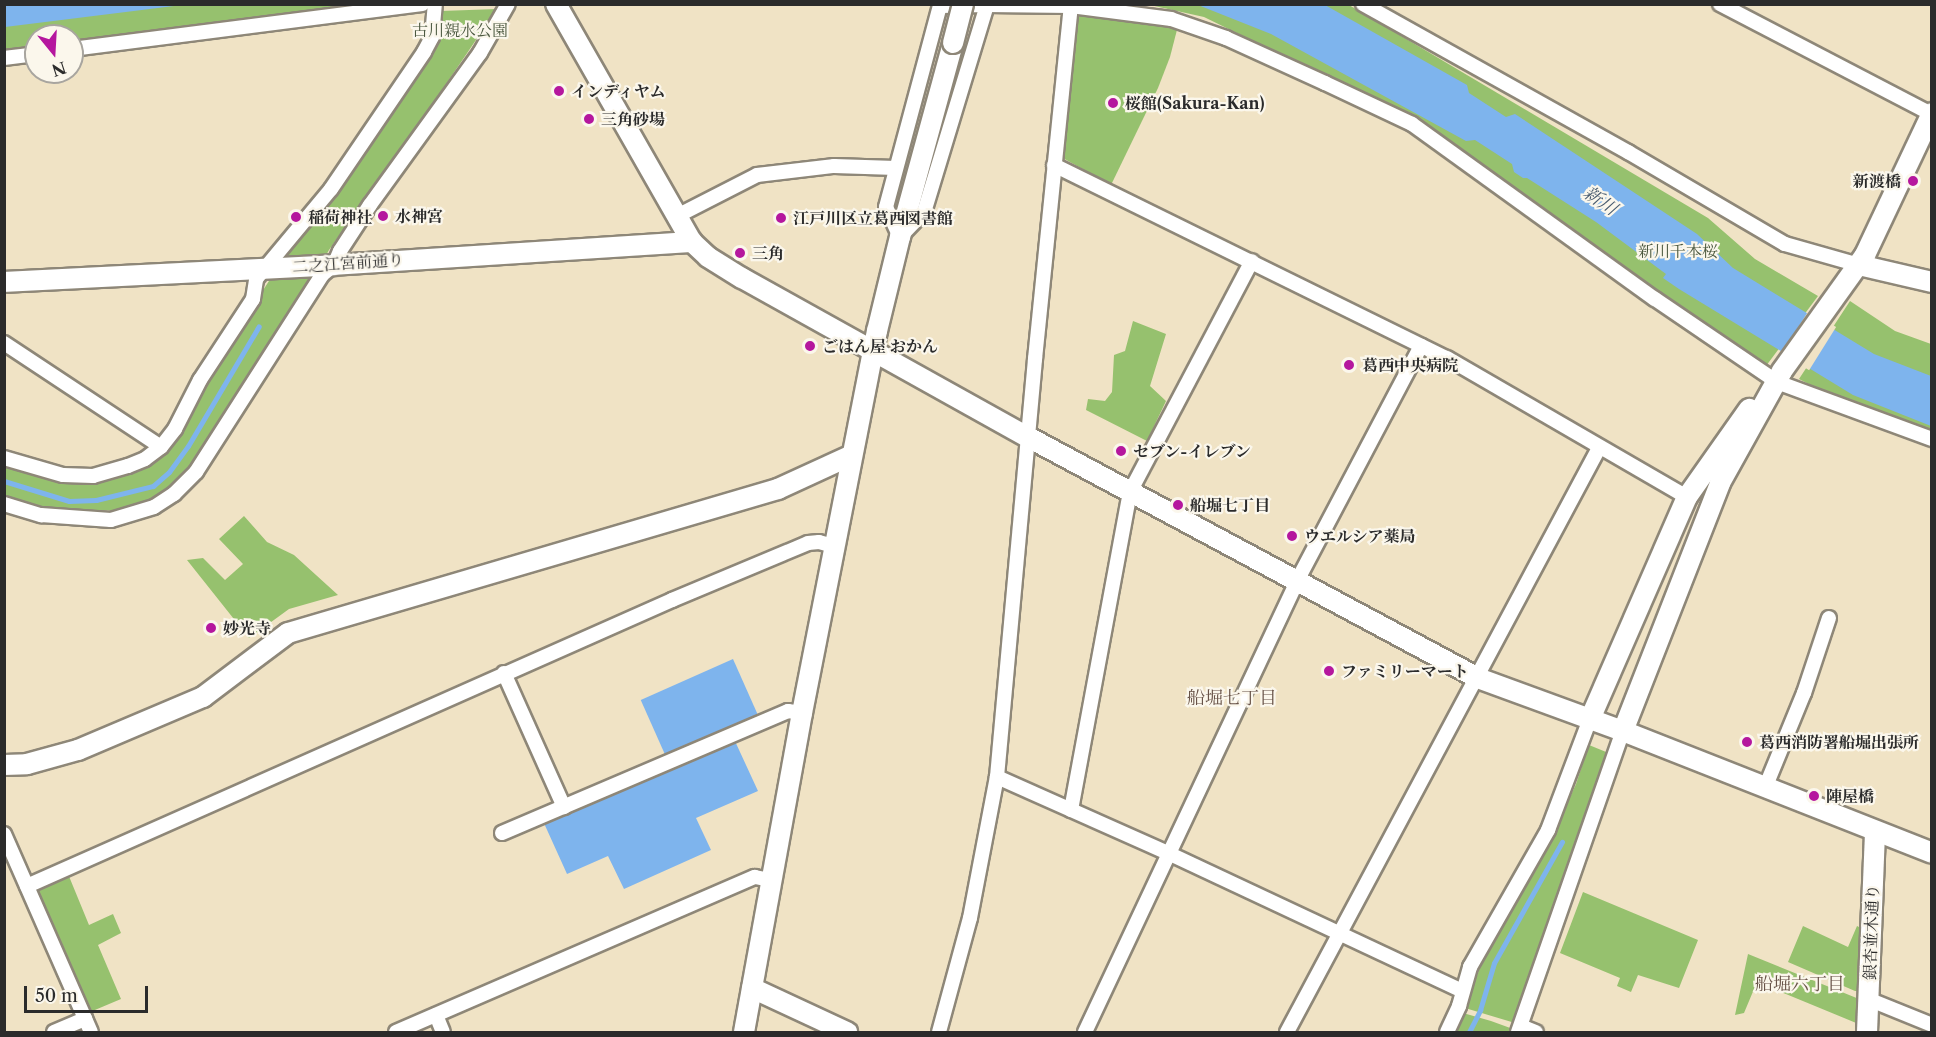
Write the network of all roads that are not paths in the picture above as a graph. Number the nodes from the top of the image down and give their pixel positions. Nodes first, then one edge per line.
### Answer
1 (422, 4) edge
2 (435, 4) edge
3 (508, 4) edge
4 (556, 4) edge
5 (963, 4) edge
6 (1364, 4) edge
7 (1720, 4) edge
8 (937, 5) edge
9 (987, 5) edge
10 (1071, 6) edge
11 (1738, 9) edge
12 (84, 48) edge
13 (24, 56) edge
14 (4, 58) edge
15 (1931, 114) edge
16 (1054, 165) junction
17 (896, 168) junction
18 (677, 216) junction
19 (900, 237) junction
20 (692, 242) junction
21 (1252, 261) junction
22 (334, 265) junction
23 (1859, 265) junction
24 (265, 267) junction
25 (4, 282) edge
26 (1932, 282) edge
27 (4, 343) edge
28 (1421, 346) junction
29 (873, 350) junction
30 (1779, 376) junction
31 (1028, 437) junction
32 (1932, 439) edge
33 (161, 447) junction
34 (1599, 448) junction
35 (852, 455) junction
36 (4, 458) edge
37 (1130, 492) junction
38 (1687, 497) junction
39 (4, 504) edge
40 (834, 546) junction
41 (1297, 581) junction
42 (1829, 618) dead end
43 (504, 673) junction
44 (1478, 678) junction
45 (802, 713) junction
46 (1590, 719) junction
47 (1623, 731) junction
48 (4, 765) edge
49 (997, 777) junction
50 (1765, 788) junction
51 (564, 807) junction
52 (1071, 810) junction
53 (1875, 832) junction
54 (502, 833) dead end
55 (4, 834) edge
56 (1932, 853) edge
57 (1170, 854) junction
58 (771, 880) junction
59 (27, 886) junction
60 (1341, 934) junction
61 (752, 988) junction
62 (1463, 991) junction
63 (1868, 999) junction
64 (436, 1015) junction
65 (1932, 1025) edge
66 (88, 1026) edge
67 (1519, 1029) edge
68 (54, 1032) edge
69 (396, 1032) edge
70 (443, 1032) edge
71 (744, 1032) edge
72 (847, 1032) edge
73 (939, 1032) edge
74 (1085, 1032) edge
75 (1287, 1032) edge
76 (1447, 1032) edge
77 (1536, 1032) edge
78 (1866, 1032) edge

1 - 12 street
2 - 24 street
3 - 22 street
4 - 18 street
5 - 19 street, bridge
6 - 23 street
7 - 11 street
8 - 9 street
8 - 17 street
9 - 10 street
9 - 19 street
10 - 16 street
10 - 30 street
11 - 15 street
13 - 14 street
15 - 23 street
16 - 21 street
16 - 31 street
17 - 18 street
17 - 19 street
18 - 20 street
19 - 29 street
20 - 22 street, 二之江宮前通り
20 - 29 street
21 - 28 street
21 - 37 street
22 - 24 street, 二之江宮前通り
22 - 39 street
23 - 26 street
23 - 30 street
24 - 25 street, 二之江宮前通り
24 - 33 street
27 - 33 street
28 - 34 street
28 - 41 street
29 - 31 street
29 - 35 street
30 - 32 street
30 - 38 street
30 - 47 street
31 - 37 street
31 - 49 street
33 - 36 street
34 - 38 street
34 - 44 street
35 - 40 street
35 - 48 street
37 - 41 street
37 - 52 street
38 - 46 street
40 - 43 street
40 - 45 street
41 - 44 street
41 - 57 street
42 - 50 street
43 - 51 street
43 - 59 street
44 - 46 street
44 - 60 street
45 - 51 street
45 - 58 street
46 - 47 street
46 - 62 street
47 - 50 street
47 - 67 street
49 - 52 street
49 - 73 street
50 - 53 street
51 - 54 street
52 - 57 street
53 - 56 street
53 - 63 street, 銀杏並木通り
55 - 59 street
57 - 60 street
57 - 74 street
58 - 61 street
58 - 64 street
59 - 66 street
60 - 62 street
60 - 75 street
61 - 71 street
61 - 72 street
62 - 76 street
63 - 65 street
63 - 78 street, 銀杏並木通り
64 - 69 street
64 - 70 street
66 - 68 street
67 - 77 street

